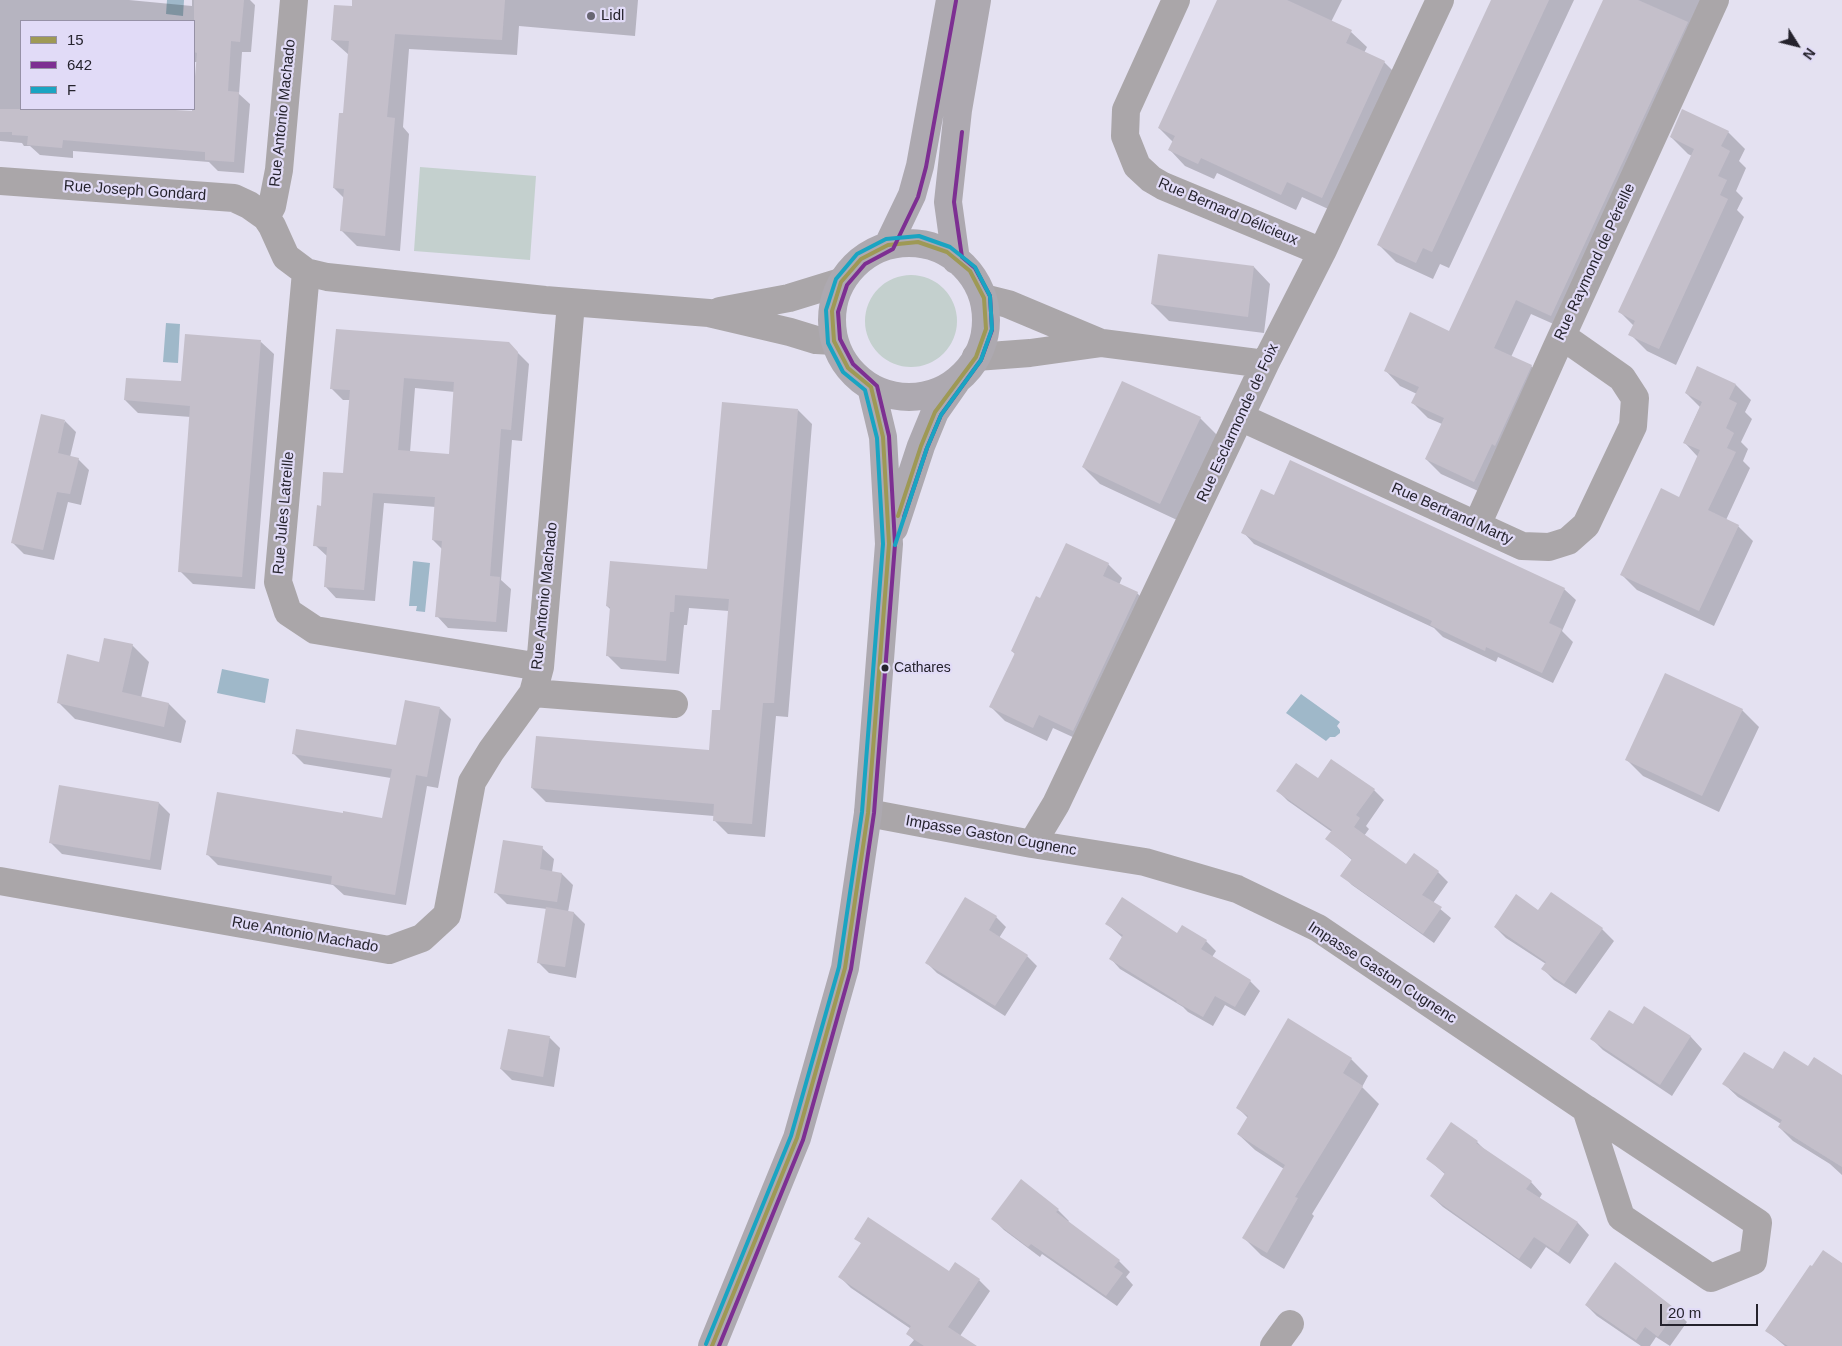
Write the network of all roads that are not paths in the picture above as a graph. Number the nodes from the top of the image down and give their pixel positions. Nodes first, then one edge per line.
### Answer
1 (294, 0) edge
2 (950, 0) edge
3 (977, 0) edge
4 (1176, 0) edge
5 (1440, 0) edge
6 (1715, 0) edge
7 (0, 181) edge
8 (266, 217) junction
9 (888, 245) junction
10 (1322, 252) junction
11 (956, 260) junction
12 (306, 272) junction
13 (842, 282) junction
14 (984, 298) junction
15 (571, 302) junction
16 (709, 313) junction
17 (1562, 336) junction
18 (834, 341) junction
19 (1102, 343) junction
20 (976, 357) junction
21 (1265, 364) junction
22 (957, 381) junction
23 (871, 388) junction
24 (1240, 417) junction
25 (1477, 525) junction
26 (888, 544) junction
27 (540, 667) junction
28 (533, 693) junction
29 (674, 704) dead end
30 (868, 813) junction
31 (1032, 844) junction
32 (0, 881) edge
33 (1586, 1109) junction
34 (1290, 1324) dead end
35 (712, 1346) edge
36 (1274, 1346) edge

1 - 8 street, Rue Antonio Machado
2 - 9 main road
3 - 11 main road
4 - 10 street, Rue Bernard Délicieux
5 - 10 street, Rue Esclarmonde de Foix
6 - 17 street, Rue Raymond de Péreille
7 - 8 street, Rue Joseph Gondard
8 - 12 street
9 - 11 main road
9 - 13 main road
10 - 21 street, Rue Esclarmonde de Foix
11 - 14 main road
12 - 15 street
12 - 27 street, Rue Jules Latreille
13 - 16 street
13 - 18 main road
14 - 19 street
14 - 20 main road
15 - 16 street
15 - 27 street, Rue Antonio Machado
16 - 18 street
17 - 25 street, Rue Raymond de Péreille
17 - 25 street, Rue Bertrand Marty
18 - 23 main road
19 - 20 street
19 - 21 street
20 - 22 main road
21 - 24 street, Rue Esclarmonde de Foix
22 - 23 main road
22 - 26 main road
23 - 26 main road
24 - 25 street, Rue Bertrand Marty
24 - 31 street, Rue Esclarmonde de Foix
26 - 30 main road
27 - 28 street, Rue Antonio Machado
28 - 29 street
28 - 32 street, Rue Antonio Machado
30 - 31 street, Impasse Gaston Cugnenc
30 - 35 main road
31 - 33 street, Impasse Gaston Cugnenc
33 - 33 street, Impasse Gaston Cugnenc
34 - 36 street

